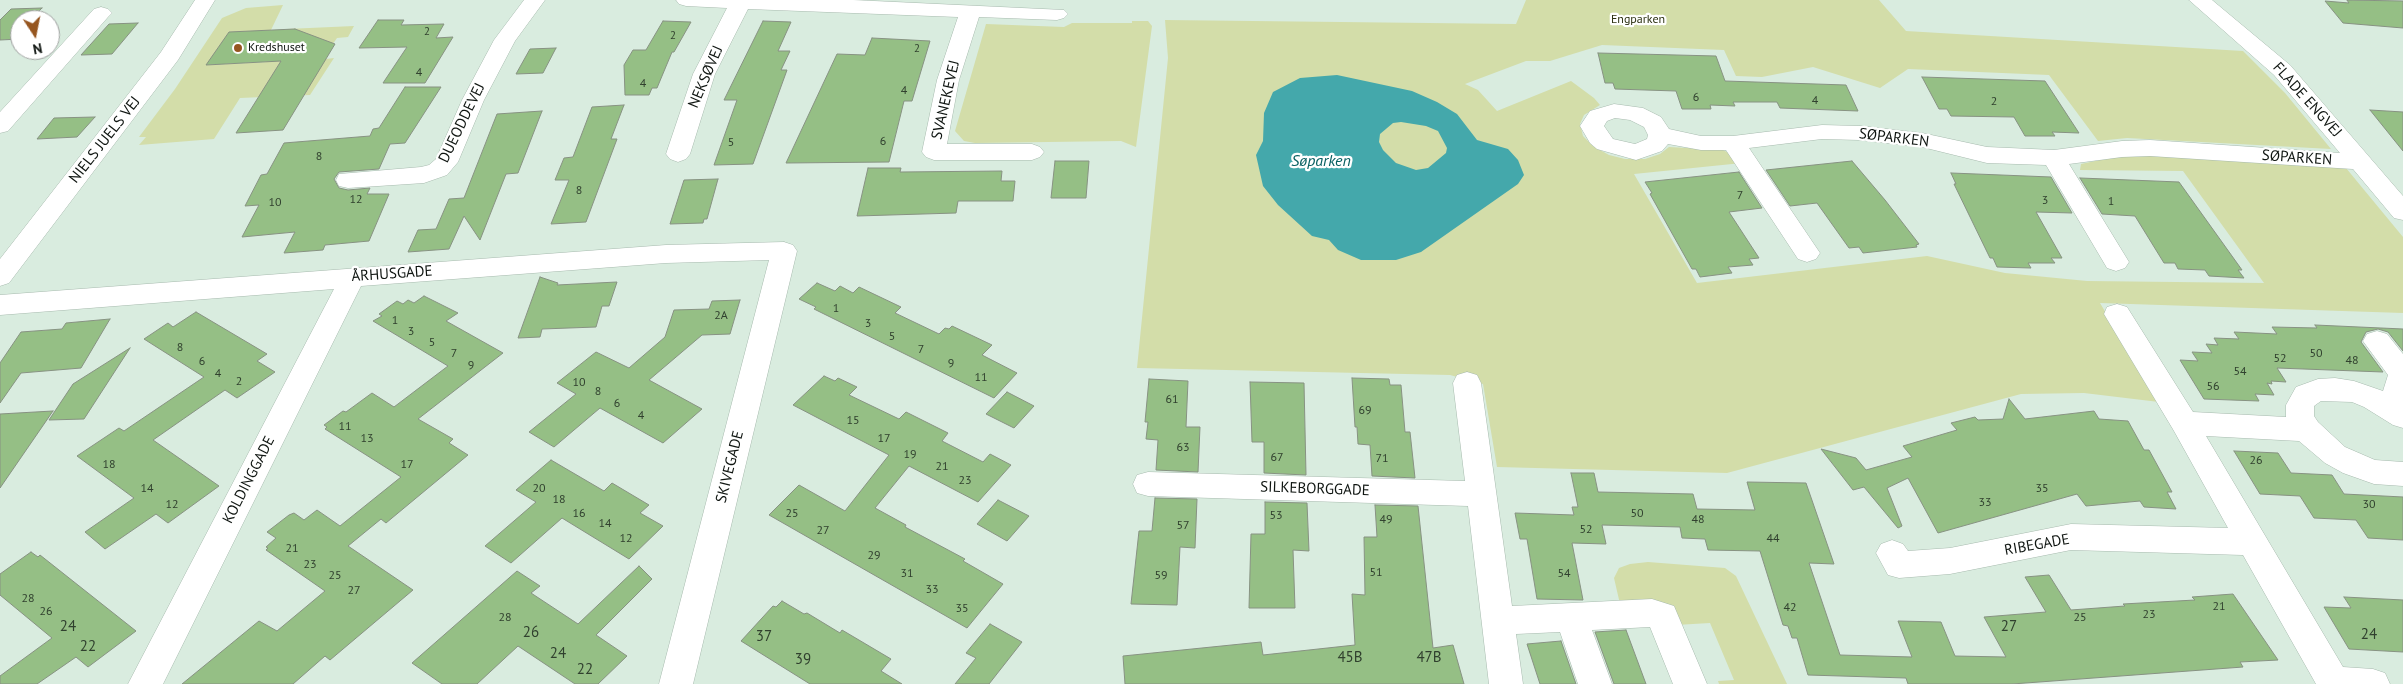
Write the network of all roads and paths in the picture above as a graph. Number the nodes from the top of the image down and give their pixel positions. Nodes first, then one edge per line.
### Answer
1 (205, 0) edge
2 (210, 0) edge
3 (535, 0) edge
4 (686, 0) edge
5 (2199, 0) edge
6 (741, 2) junction
7 (805, 2) edge
8 (1024, 6) edge
9 (970, 11) junction
10 (101, 13) dead end
11 (1057, 14) dead end
12 (0, 126) edge
13 (1660, 135) dead end
14 (1733, 143) junction
15 (1032, 152) dead end
16 (678, 154) dead end
17 (2054, 158) junction
18 (2361, 162) junction
19 (348, 180) dead end
20 (2403, 212) edge
21 (784, 251) joint
22 (1807, 253) dead end
23 (2116, 262) dead end
24 (0, 277) edge
25 (353, 277) junction
26 (0, 305) edge
27 (2117, 314) dead end
28 (2377, 341) dead end
29 (1467, 382) dead end
30 (2398, 413) edge
31 (2184, 424) junction
32 (2307, 430) junction
33 (2403, 474) edge
34 (1148, 484) dead end
35 (1482, 494) junction
36 (2250, 542) junction
37 (1892, 552) dead end
38 (1570, 618) junction
39 (1498, 621) junction
40 (2333, 683) edge
41 (145, 684) edge
42 (676, 684) edge
43 (1506, 684) edge
44 (1595, 684) edge
45 (1690, 684) edge
46 (2373, 684) edge

1 - 2 street
1 - 24 street, NIELS JUELS VEJ
3 - 19 street, DUEODDEVEJ
4 - 6 street
5 - 18 street, FLADE ENGVEJ
6 - 7 street
6 - 16 street, NEKSØVEJ
7 - 9 street
8 - 9 street
8 - 11 street
9 - 15 street, SVANEKEVEJ
10 - 12 street
13 - 14 street, SØPARKEN
14 - 17 street, SØPARKEN
14 - 22 street
17 - 18 street, SØPARKEN
17 - 23 street
18 - 20 street, FLADE ENGVEJ
21 - 25 street, ÅRHUSGADE
21 - 42 street, SKIVEGADE
25 - 26 street, ÅRHUSGADE
25 - 41 street, KOLDINGGADE
27 - 31 street
28 - 30 street
29 - 35 street
30 - 32 street
31 - 32 street
31 - 36 street
32 - 33 street
34 - 35 street, SILKEBORGGADE
35 - 39 street
36 - 37 street, RIBEGADE
36 - 40 street
38 - 39 street
38 - 44 street
38 - 45 street
39 - 43 street
40 - 46 street

